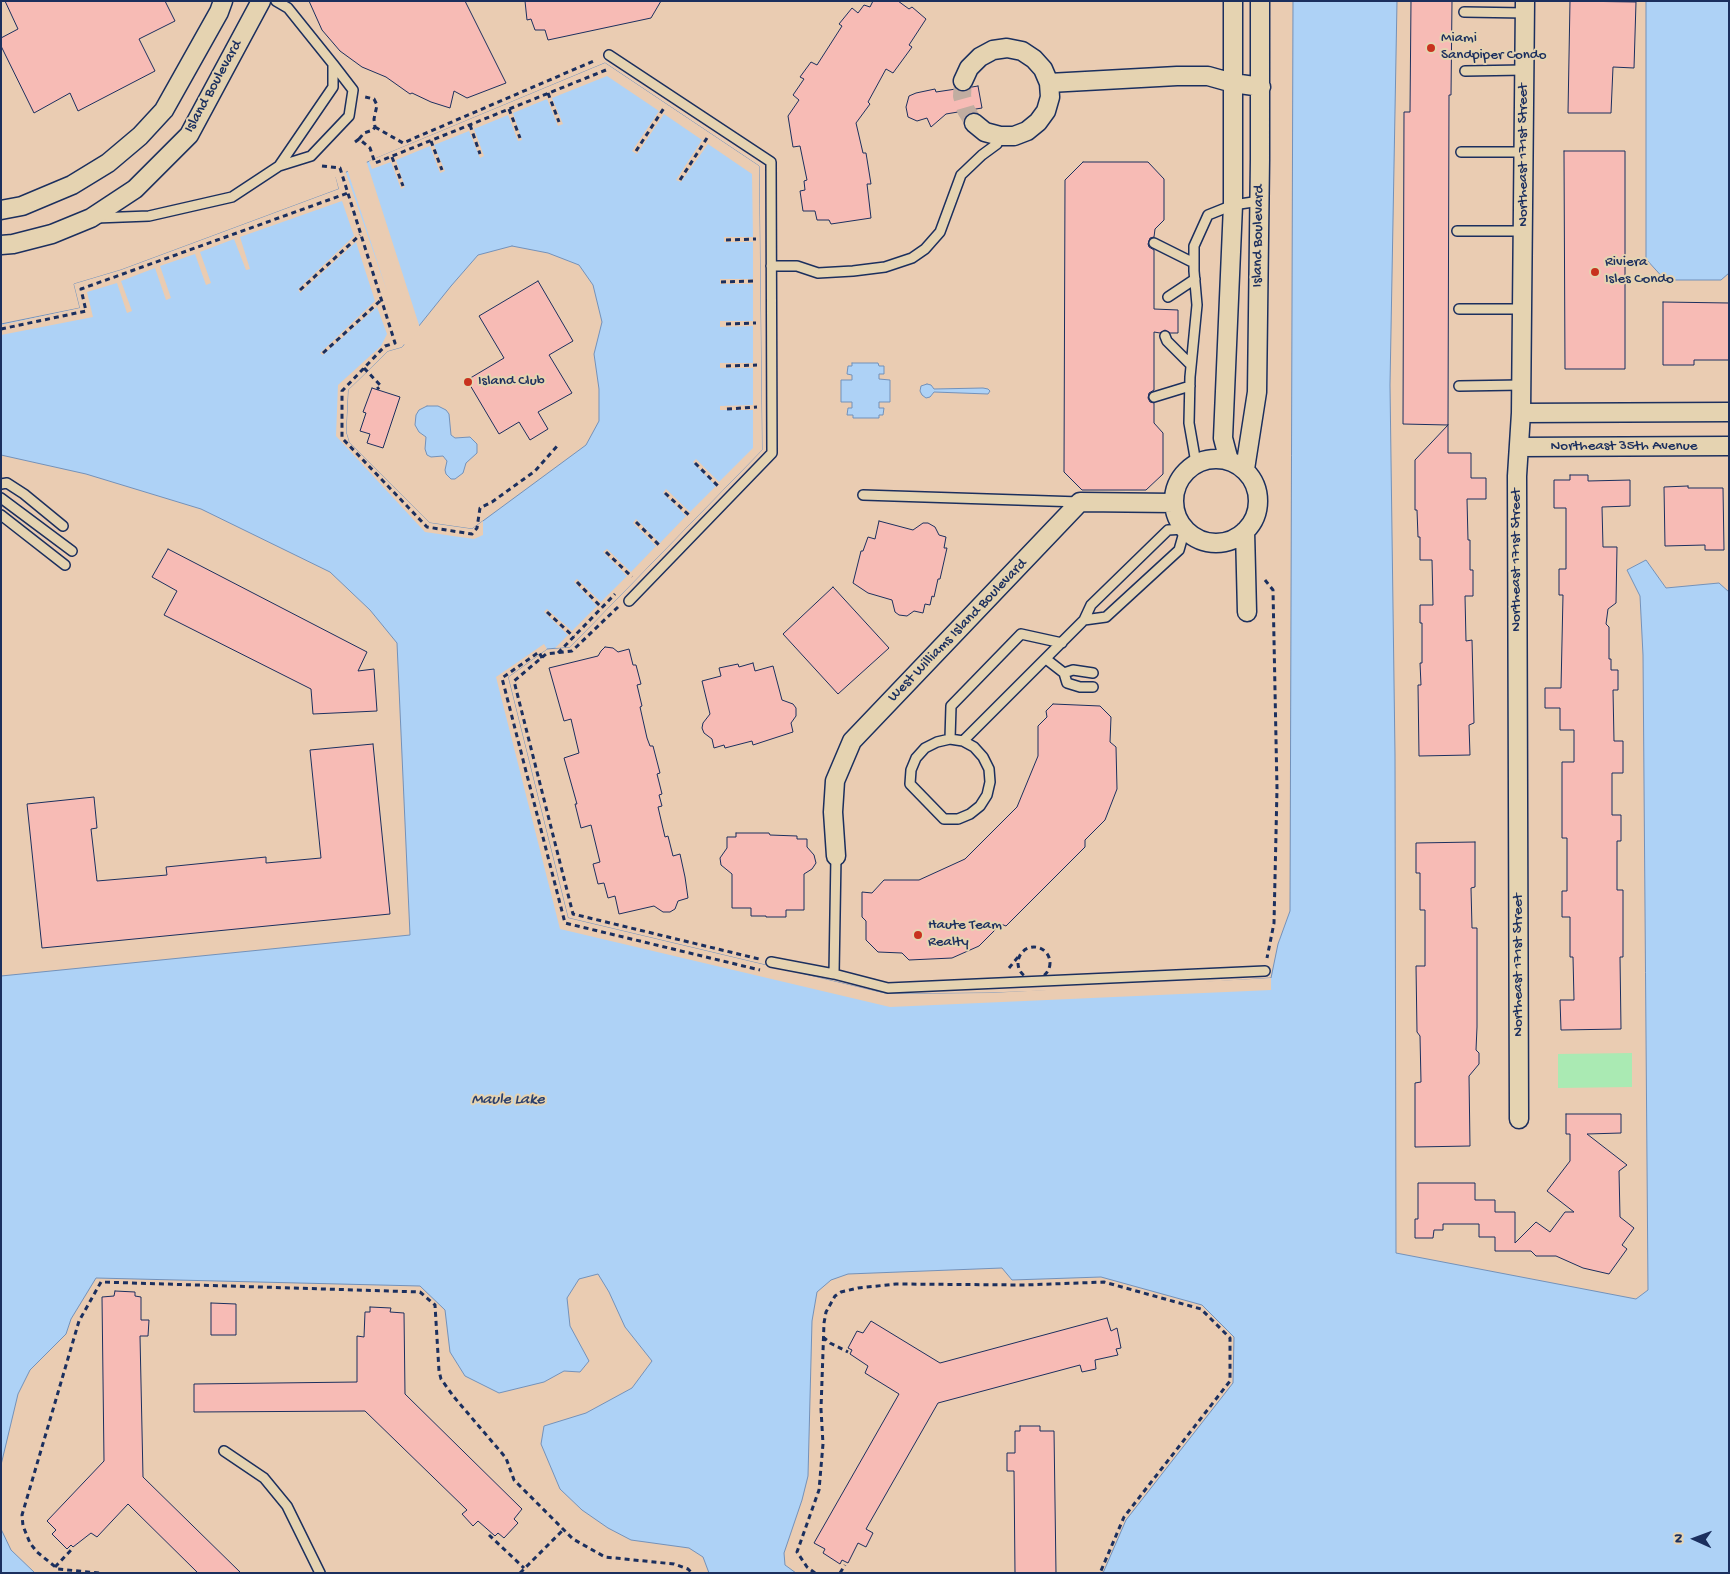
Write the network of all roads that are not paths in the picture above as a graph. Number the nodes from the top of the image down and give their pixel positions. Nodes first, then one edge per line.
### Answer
1 (223, 1) edge
2 (261, 1) edge
3 (276, 1) edge
4 (1233, 1) edge
5 (1260, 1) edge
6 (1525, 7) edge
7 (1464, 12) dead end
8 (608, 55) road end
9 (333, 64) junction
10 (1524, 70) junction
11 (1465, 71) dead end
12 (963, 81) tunnel mouth
13 (1049, 83) junction
14 (1233, 83) junction
15 (1260, 87) junction
16 (974, 123) tunnel mouth
17 (1000, 136) junction
18 (1461, 152) dead end
19 (1524, 152) junction
20 (279, 166) junction
21 (1260, 201) junction
22 (1233, 205) junction
23 (1, 210) edge
24 (91, 218) junction
25 (1457, 231) dead end
26 (1523, 231) junction
27 (1154, 243) dead end
28 (1, 245) edge
29 (1194, 262) junction
30 (770, 266) junction
31 (1195, 279) junction
32 (1168, 297) dead end
33 (1459, 309) dead end
34 (1522, 309) junction
35 (1166, 336) dead end
36 (1191, 365) junction
37 (1521, 385) junction
38 (1190, 386) junction
39 (1459, 386) dead end
40 (1154, 397) dead end
41 (1729, 412) edge
42 (1521, 413) junction
43 (1729, 446) edge
44 (1519, 447) junction
45 (1229, 461) junction
46 (1196, 463) junction
47 (1245, 469) junction
48 (1, 484) edge
49 (863, 495) dead end
50 (1, 498) edge
51 (1080, 502) junction
52 (1174, 503) junction
53 (1, 515) edge
54 (63, 526) dead end
55 (1184, 530) junction
56 (1245, 531) junction
57 (72, 551) dead end
58 (65, 565) dead end
59 (629, 601) road end
60 (1247, 612) dead end
61 (1084, 620) junction
62 (1062, 643) junction
63 (1046, 659) junction
64 (1064, 673) junction
65 (1093, 673) dead end
66 (1093, 687) dead end
67 (950, 739) junction
68 (963, 741) junction
69 (836, 856) joint
70 (771, 962) road end
71 (1265, 971) road end
72 (834, 974) junction
73 (1519, 1119) dead end
74 (224, 1451) dead end
75 (320, 1573) edge

1 - 23 street
2 - 24 street, Island Boulevard
3 - 9 lane
4 - 14 street, Island Boulevard
5 - 15 street, Island Boulevard
6 - 7 lane
6 - 10 street, Northeast 171st Street
8 - 30 lane
9 - 20 lane
9 - 20 lane
10 - 11 lane
10 - 19 street, Northeast 171st Street
12 - 13 street
13 - 14 street
13 - 17 street
14 - 15 street
14 - 22 street, Island Boulevard
15 - 21 street, Island Boulevard
16 - 17 street
17 - 30 lane
18 - 19 lane
19 - 26 street, Northeast 171st Street
20 - 24 lane
21 - 22 lane
21 - 47 street, Island Boulevard
22 - 29 lane
22 - 45 street, Island Boulevard
24 - 28 street, Island Boulevard
25 - 26 lane
26 - 34 street, Northeast 171st Street
27 - 29 lane
29 - 31 lane
30 - 59 lane
31 - 32 lane
31 - 36 lane
33 - 34 lane
34 - 37 street, Northeast 171st Street
35 - 36 lane
36 - 38 lane
37 - 39 lane
37 - 42 street, Northeast 171st Street
38 - 40 lane
38 - 46 lane
41 - 42 street
42 - 44 street, Northeast 171st Street
43 - 44 street, Northeast 35th Avenue
44 - 73 street, Northeast 171st Street
45 - 46 street
45 - 47 street
46 - 52 street
47 - 56 street
48 - 54 lane
49 - 51 lane
50 - 57 lane
51 - 52 street
51 - 69 street, West Williams Island Boulevard
52 - 55 street
53 - 58 lane
55 - 56 street
55 - 61 lane
55 - 61 lane
56 - 60 street
61 - 62 lane
62 - 63 lane
62 - 67 lane
63 - 64 lane
63 - 68 lane
64 - 65 lane
64 - 66 lane
67 - 68 lane
67 - 68 lane
69 - 72 lane
70 - 72 lane
71 - 72 lane
74 - 75 lane

